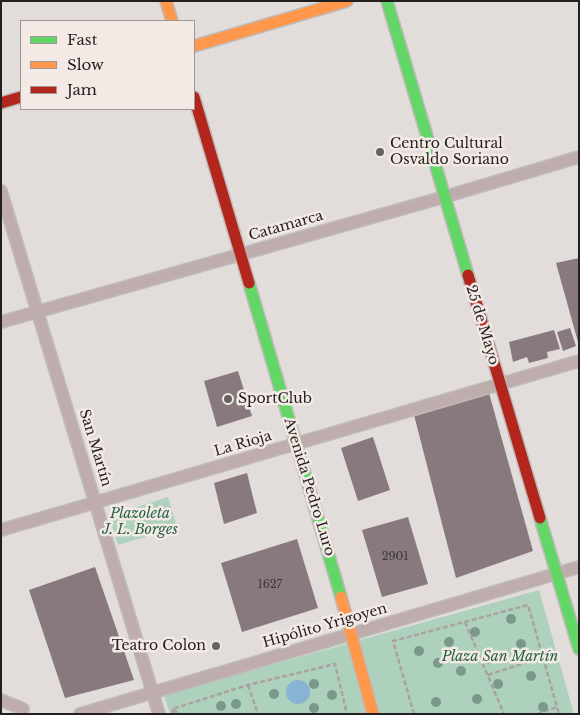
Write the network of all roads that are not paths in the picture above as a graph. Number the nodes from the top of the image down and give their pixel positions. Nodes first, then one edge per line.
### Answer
1 (166, 1) edge
2 (347, 1) edge
3 (387, 1) edge
4 (172, 20) edge
5 (195, 46) edge
6 (20, 97) edge
7 (195, 100) edge
8 (1, 103) edge
9 (579, 157) edge
10 (1, 191) edge
11 (444, 197) junction
12 (240, 255) junction
13 (36, 311) junction
14 (1, 322) edge
15 (579, 361) edge
16 (499, 384) junction
17 (296, 444) junction
18 (96, 502) junction
19 (1, 530) edge
20 (579, 568) edge
21 (557, 574) junction
22 (352, 634) junction
23 (579, 649) edge
24 (153, 692) junction
25 (1, 700) edge
26 (24, 709) dead end
27 (374, 711) edge
28 (80, 714) edge
29 (159, 714) edge

1 - 4 main road
2 - 5 main road
3 - 11 main road, 25 de Mayo
6 - 8 main road
7 - 12 main road, Avenida Pedro Luro
9 - 11 street, Catamarca
10 - 13 street, San Martín
11 - 12 street, Catamarca
11 - 16 main road, 25 de Mayo
12 - 13 street, Catamarca
12 - 17 main road, Avenida Pedro Luro
13 - 14 street, Catamarca
13 - 18 street, San Martín
15 - 16 street, La Rioja
16 - 17 street, La Rioja
16 - 21 main road, 25 de Mayo
17 - 18 street, La Rioja
17 - 22 main road, Avenida Pedro Luro
18 - 19 street, La Rioja
18 - 24 street, San Martín
20 - 21 street, Hipólito Yrigoyen
21 - 22 street, Hipólito Yrigoyen
21 - 23 main road, 25 de Mayo
22 - 24 street, Hipólito Yrigoyen
22 - 27 main road, Avenida Pedro Luro
24 - 28 street, Hipólito Yrigoyen
24 - 29 street, San Martín
25 - 26 street

